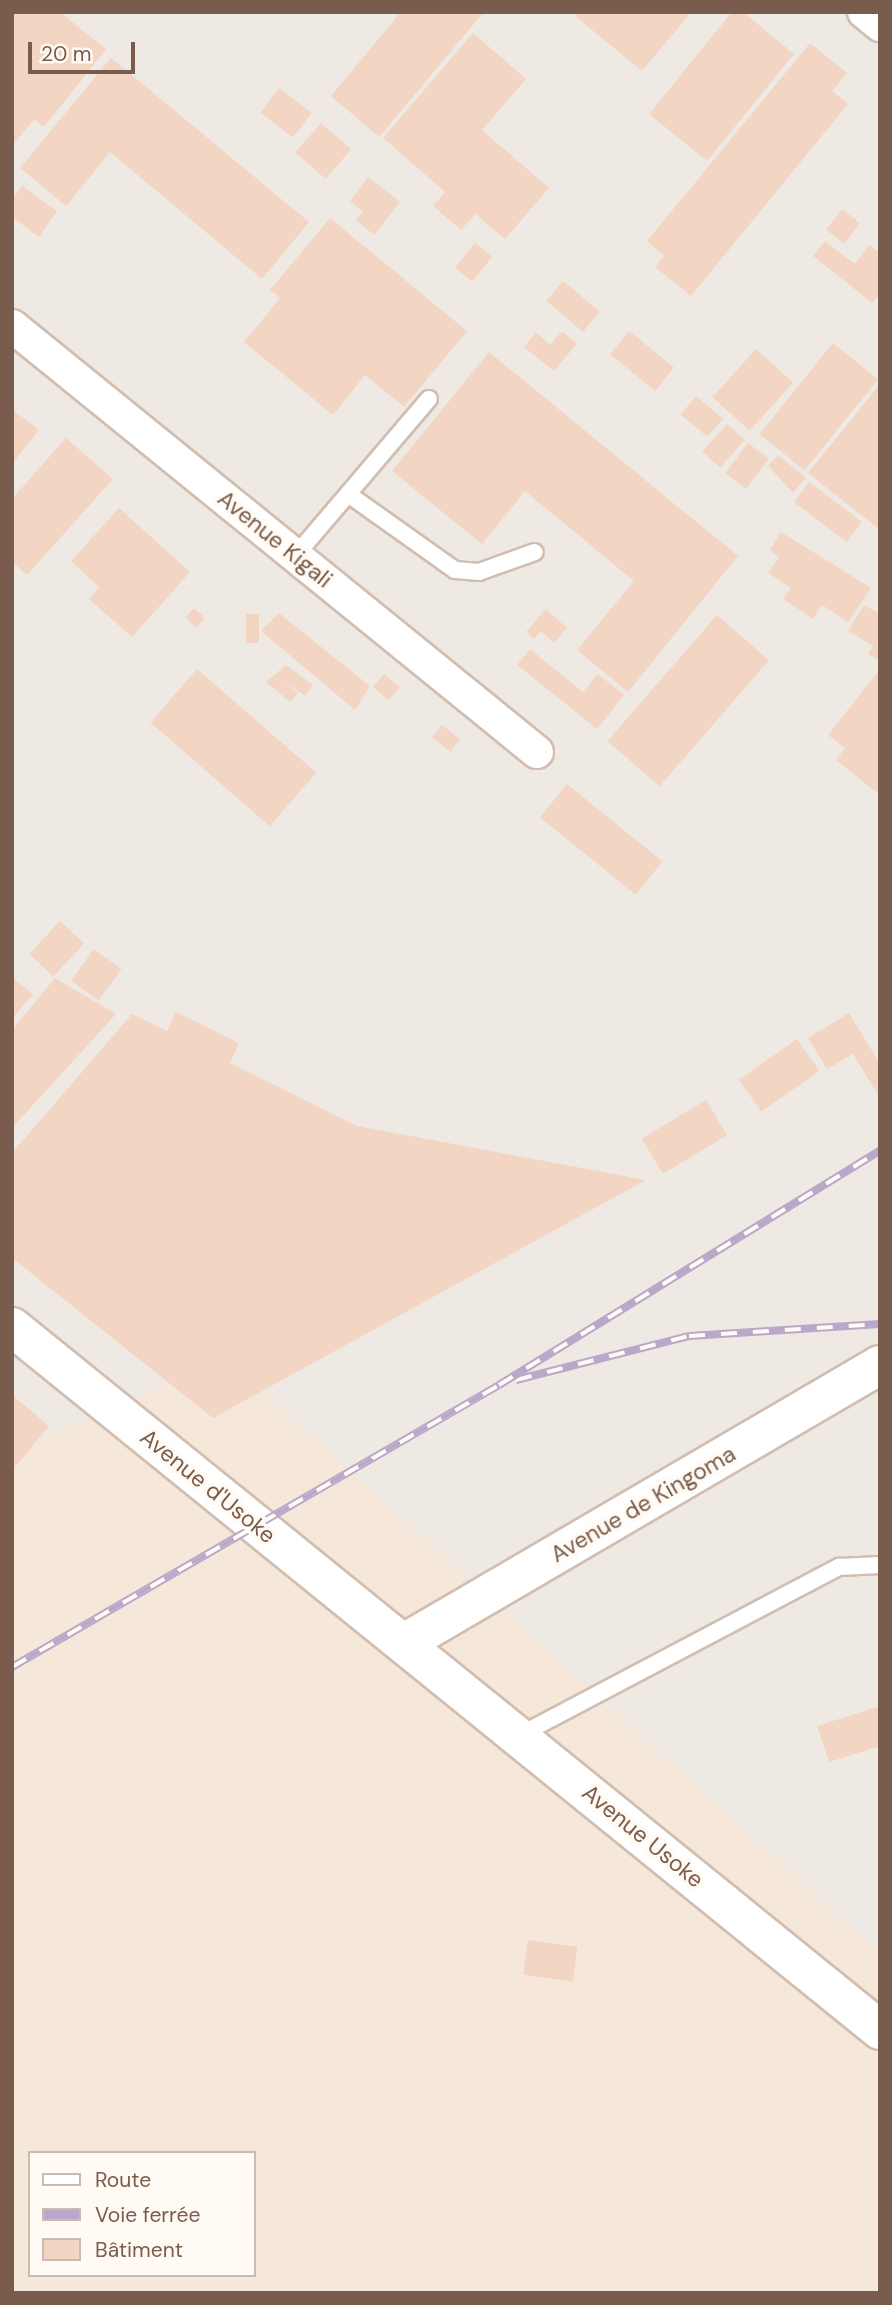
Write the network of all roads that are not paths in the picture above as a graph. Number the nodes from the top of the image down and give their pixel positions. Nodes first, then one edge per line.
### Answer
1 (864, 12) edge
2 (880, 25) edge
3 (12, 326) edge
4 (429, 399) dead end
5 (348, 494) junction
6 (535, 552) dead end
7 (296, 555) junction
8 (537, 752) dead end
9 (12, 1327) edge
10 (880, 1365) edge
11 (880, 1565) edge
12 (405, 1642) junction
13 (520, 1735) junction
14 (880, 2031) edge

1 - 2 street
3 - 7 street, Avenue Kigali
4 - 5 lane
5 - 6 lane
5 - 7 lane
7 - 8 street, Avenue Kigali
9 - 12 street, Avenue d'Usoke
10 - 12 street, Avenue de Kingoma
11 - 13 lane
12 - 13 street, Avenue Usoke
13 - 14 street, Avenue Usoke

